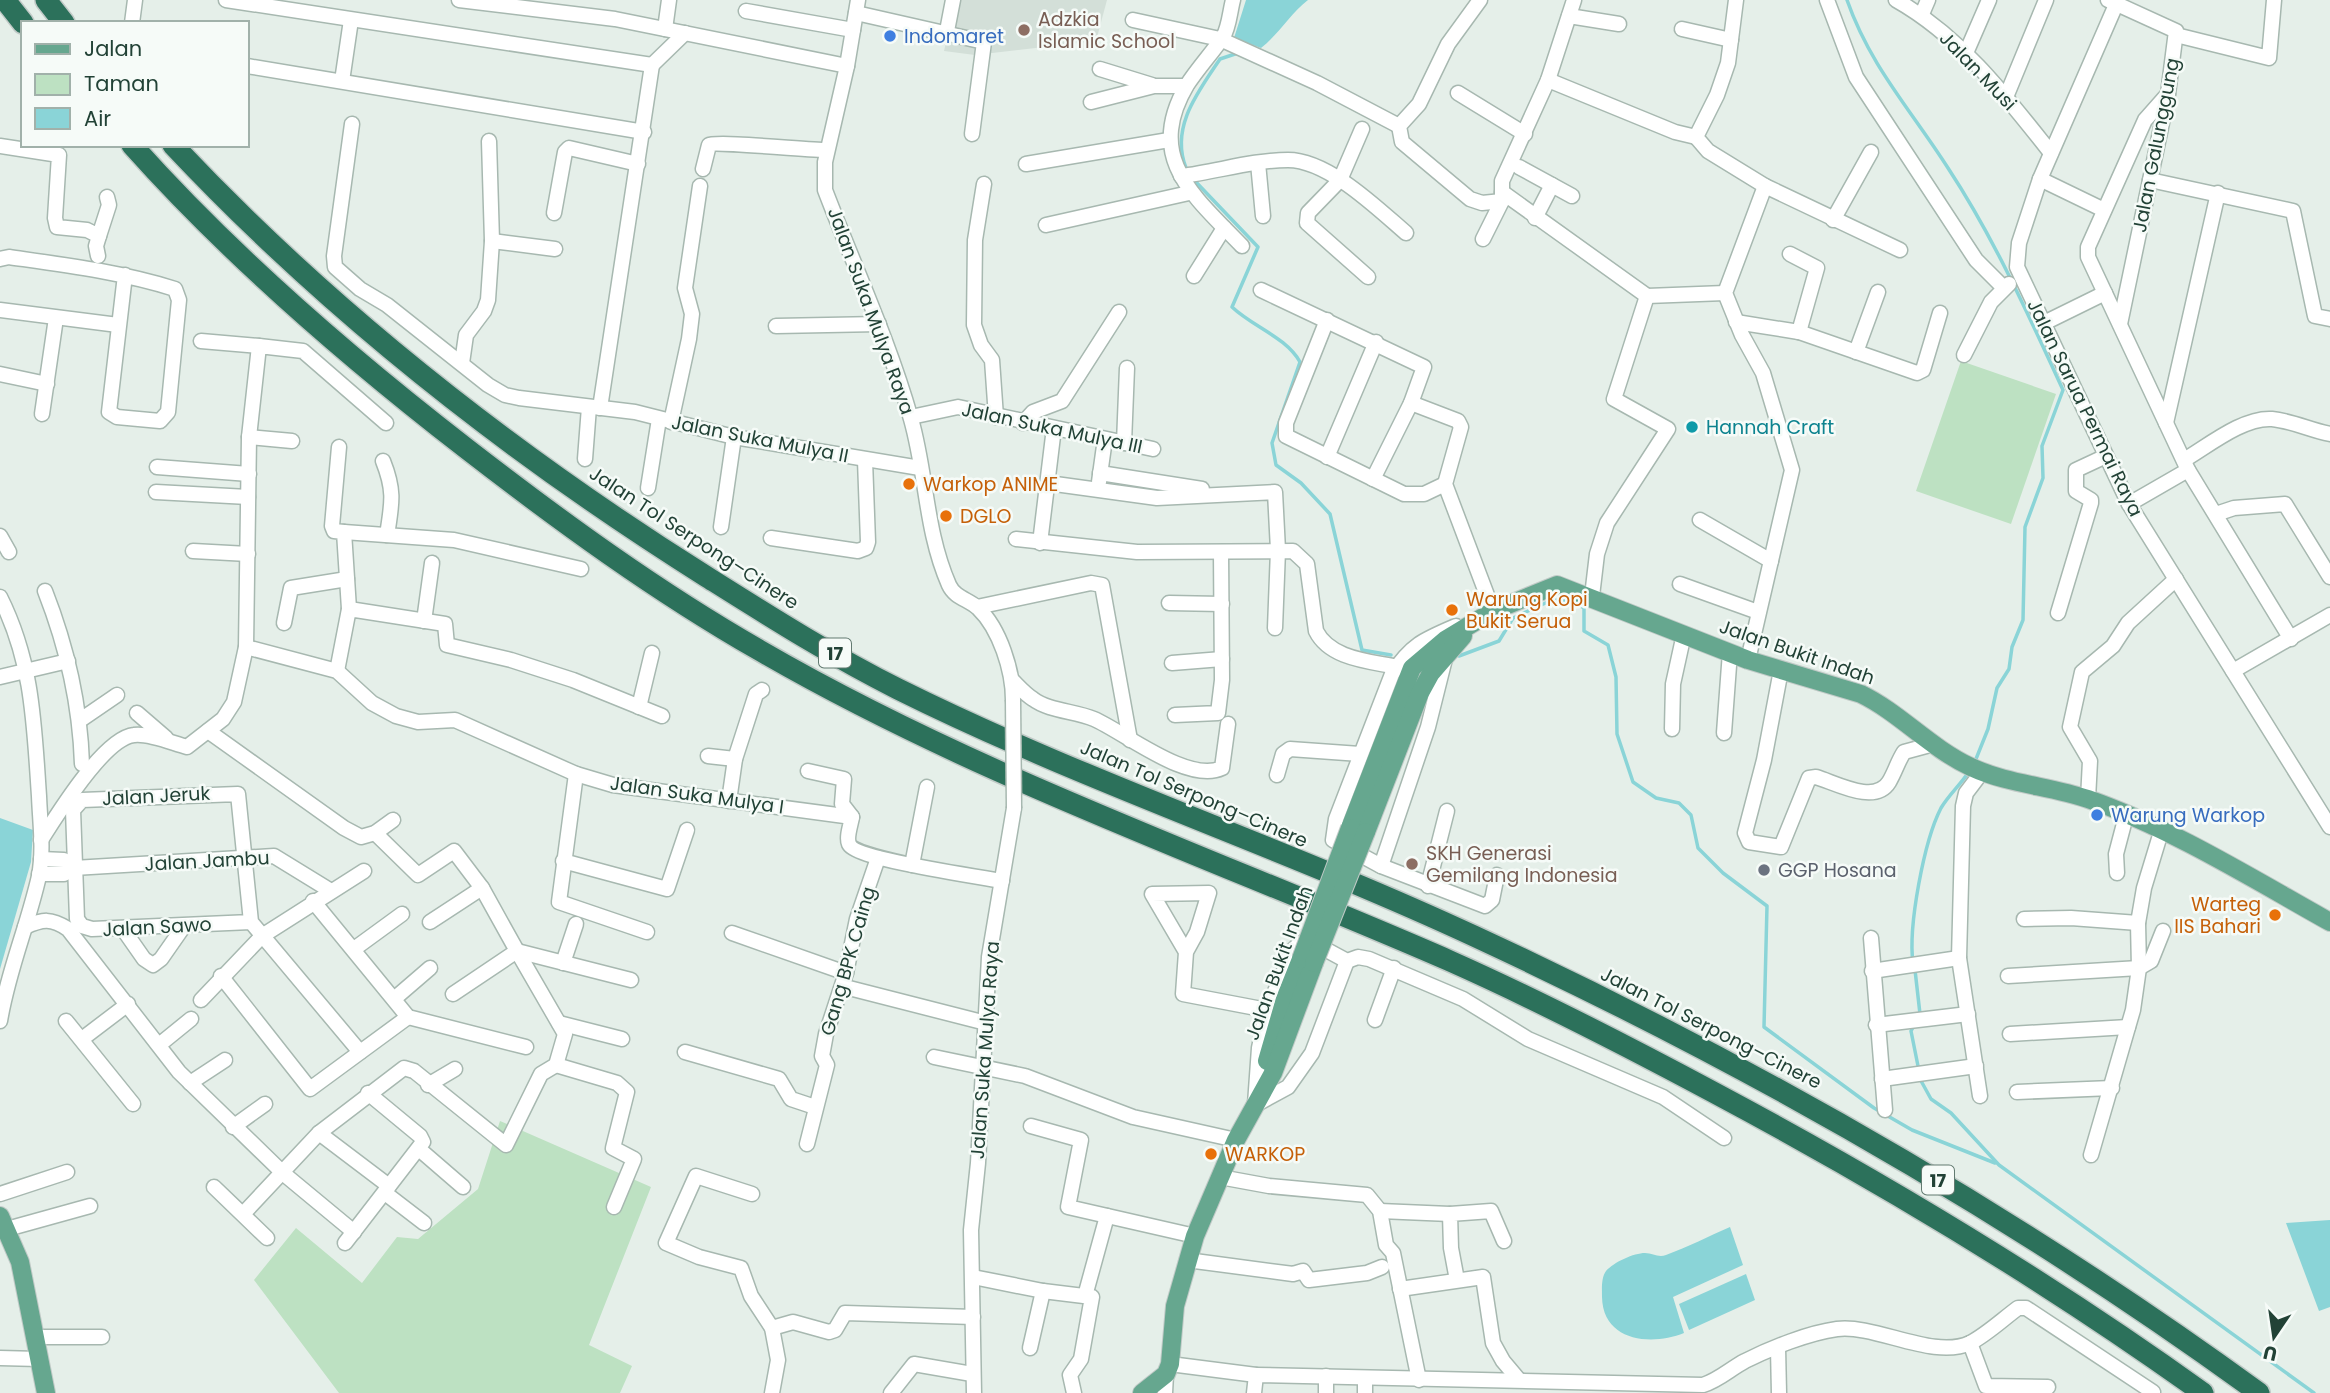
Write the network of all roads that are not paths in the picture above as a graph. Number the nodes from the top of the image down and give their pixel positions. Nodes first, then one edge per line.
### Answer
1 (5, 0) edge
2 (46, 0) edge
3 (135, 0) edge
4 (226, 0) edge
5 (459, 0) edge
6 (669, 0) edge
7 (953, 0) edge
8 (1233, 0) edge
9 (1480, 0) edge
10 (1574, 0) edge
11 (1736, 0) edge
12 (1827, 0) edge
13 (1896, 0) edge
14 (1928, 0) edge
15 (1989, 0) edge
16 (2046, 0) edge
17 (2274, 0) edge
18 (2114, 1) edge
19 (542, 5) edge
20 (857, 7) edge
21 (746, 11) dead end
22 (1922, 14) junction
23 (1569, 16) junction
24 (351, 20) junction
25 (1133, 20) dead end
26 (21, 21) edge
27 (62, 21) edge
28 (132, 21) edge
29 (1619, 24) dead end
30 (665, 29) junction
31 (1682, 29) dead end
32 (853, 30) junction
33 (947, 31) junction
34 (685, 33) junction
35 (2176, 35) junction
36 (1731, 40) junction
37 (1224, 41) junction
38 (1966, 53) junction
39 (652, 65) junction
40 (248, 66) edge
41 (847, 66) junction
42 (1100, 69) dead end
43 (1548, 80) junction
44 (342, 81) junction
45 (1154, 86) junction
46 (1186, 86) junction
47 (1458, 93) dead end
48 (2168, 94) junction
49 (2006, 97) junction
50 (1091, 102) dead end
51 (352, 124) dead end
52 (1399, 126) junction
53 (1362, 130) dead end
54 (644, 132) junction
55 (972, 134) dead end
56 (1525, 134) junction
57 (1696, 137) junction
58 (1169, 140) junction
59 (489, 141) dead end
60 (0, 146) edge
61 (134, 147) edge
62 (175, 147) edge
63 (827, 150) junction
64 (1871, 152) dead end
65 (2051, 153) junction
66 (1258, 163) junction
67 (638, 164) junction
68 (1026, 164) dead end
69 (1519, 167) dead end
70 (703, 169) dead end
71 (1185, 175) junction
72 (2040, 179) junction
73 (1340, 180) junction
74 (2150, 180) junction
75 (984, 184) dead end
76 (1552, 185) junction
77 (700, 186) dead end
78 (1765, 186) junction
79 (1189, 193) junction
80 (2218, 193) junction
81 (1572, 196) dead end
82 (107, 197) dead end
83 (1502, 197) junction
84 (2104, 210) junction
85 (554, 213) dead end
86 (1263, 216) dead end
87 (1535, 218) junction
88 (1833, 220) junction
89 (1046, 225) dead end
90 (1224, 228) junction
91 (1406, 233) dead end
92 (99, 236) junction
93 (1483, 239) dead end
94 (492, 241) junction
95 (1242, 246) dead end
96 (555, 249) dead end
97 (1900, 250) dead end
98 (1790, 254) dead end
99 (98, 257) dead end
100 (0, 258) edge
101 (125, 275) junction
102 (1194, 276) dead end
103 (1368, 277) dead end
104 (2013, 282) junction
105 (1261, 290) dead end
106 (1878, 292) dead end
107 (1725, 293) junction
108 (2105, 293) junction
109 (1647, 296) junction
110 (0, 310) edge
111 (1119, 312) dead end
112 (1940, 313) dead end
113 (56, 318) junction
114 (2330, 319) edge
115 (1327, 320) junction
116 (1735, 321) junction
117 (2044, 323) junction
118 (879, 324) junction
119 (2120, 324) junction
120 (118, 325) junction
121 (776, 326) dead end
122 (1799, 332) junction
123 (201, 341) dead end
124 (1376, 342) junction
125 (259, 346) junction
126 (1856, 352) junction
127 (1964, 355) dead end
128 (462, 363) junction
129 (1127, 368) dead end
130 (0, 374) edge
131 (47, 384) junction
132 (1411, 403) junction
133 (595, 407) junction
134 (42, 414) dead end
135 (911, 417) junction
136 (996, 417) junction
137 (665, 421) junction
138 (386, 423) dead end
139 (1023, 423) junction
140 (2166, 423) junction
141 (2330, 434) edge
142 (1054, 436) dead end
143 (249, 437) junction
144 (734, 437) junction
145 (292, 441) dead end
146 (1124, 443) junction
147 (1104, 446) dead end
148 (339, 447) dead end
149 (1153, 449) dead end
150 (2106, 456) junction
151 (1328, 457) junction
152 (585, 459) dead end
153 (865, 460) junction
154 (383, 461) dead end
155 (2186, 465) junction
156 (158, 467) dead end
157 (920, 468) junction
158 (1100, 473) junction
159 (249, 474) junction
160 (1373, 479) junction
161 (1048, 484) junction
162 (1446, 484) junction
163 (648, 488) dead end
164 (1097, 490) junction
165 (156, 492) dead end
166 (1232, 494) junction
167 (248, 498) junction
168 (2129, 503) junction
169 (2216, 514) junction
170 (1700, 520) dead end
171 (721, 527) dead end
172 (344, 532) junction
173 (387, 535) junction
174 (0, 536) edge
175 (771, 538) dead end
176 (1016, 539) dead end
177 (1040, 543) junction
178 (1278, 550) junction
179 (192, 551) dead end
180 (9, 552) dead end
181 (1222, 552) junction
182 (248, 554) junction
183 (1771, 561) junction
184 (432, 563) dead end
185 (581, 569) dead end
186 (2330, 577) edge
187 (346, 579) junction
188 (2176, 579) junction
189 (1680, 584) dead end
190 (46, 591) dead end
191 (1592, 596) junction
192 (0, 597) edge
193 (1169, 603) dead end
194 (1222, 604) junction
195 (977, 607) junction
196 (349, 609) junction
197 (1493, 611) junction
198 (1758, 612) junction
199 (2058, 613) dead end
200 (2330, 615) edge
201 (424, 621) junction
202 (284, 623) dead end
203 (1275, 628) dead end
204 (1469, 628) junction
205 (1684, 634) junction
206 (2291, 639) junction
207 (246, 647) junction
208 (1730, 652) junction
209 (652, 653) dead end
210 (1445, 658) junction
211 (1222, 659) junction
212 (1748, 660) junction
213 (68, 661) junction
214 (1172, 663) dead end
215 (1397, 667) junction
216 (27, 669) junction
217 (1781, 670) junction
218 (337, 671) junction
219 (2233, 671) junction
220 (0, 677) edge
221 (1013, 681) junction
222 (762, 690) dead end
223 (117, 695) dead end
224 (639, 707) junction
225 (137, 713) dead end
226 (1175, 715) dead end
227 (662, 716) dead end
228 (79, 721) junction
229 (1228, 724) dead end
230 (1672, 729) dead end
231 (208, 730) junction
232 (1724, 733) dead end
233 (1130, 740) junction
234 (168, 742) junction
235 (1930, 744) junction
236 (1360, 754) junction
237 (708, 756) dead end
238 (735, 760) junction
239 (82, 764) dead end
240 (1974, 769) junction
241 (808, 771) dead end
242 (576, 774) junction
243 (1277, 775) dead end
244 (926, 787) dead end
245 (2088, 799) junction
246 (729, 801) junction
247 (1447, 811) dead end
248 (2126, 816) junction
249 (852, 817) junction
250 (393, 820) dead end
251 (2330, 827) edge
252 (687, 830) dead end
253 (1358, 830) junction
254 (375, 832) junction
255 (2161, 832) junction
256 (41, 840) junction
257 (244, 858) junction
258 (878, 858) junction
259 (563, 861) junction
260 (912, 865) junction
261 (1381, 866) junction
262 (40, 867) junction
263 (74, 868) junction
264 (364, 870) dead end
265 (2117, 873) dead end
266 (1497, 875) dead end
267 (1002, 881) junction
268 (1428, 886) junction
269 (482, 888) junction
270 (331, 891) junction
271 (313, 901) junction
272 (402, 914) dead end
273 (2024, 919) dead end
274 (251, 922) junction
275 (429, 922) dead end
276 (2330, 922) edge
277 (2138, 923) junction
278 (576, 924) dead end
279 (184, 926) junction
280 (25, 927) junction
281 (123, 929) junction
282 (2163, 931) dead end
283 (647, 932) dead end
284 (732, 933) dead end
285 (262, 936) junction
286 (1871, 938) dead end
287 (354, 949) junction
288 (517, 951) junction
289 (1186, 952) junction
290 (1959, 958) junction
291 (1347, 961) junction
292 (563, 963) junction
293 (430, 968) dead end
294 (1394, 968) junction
295 (2139, 968) junction
296 (1872, 971) junction
297 (221, 976) junction
298 (2008, 976) dead end
299 (631, 980) dead end
300 (847, 981) junction
301 (453, 993) dead end
302 (394, 999) junction
303 (201, 1000) dead end
304 (128, 1004) junction
305 (1268, 1010) junction
306 (1968, 1014) junction
307 (408, 1017) junction
308 (191, 1019) dead end
309 (1376, 1020) dead end
310 (0, 1021) edge
311 (66, 1021) dead end
312 (559, 1023) junction
313 (986, 1023) junction
314 (1877, 1025) junction
315 (2128, 1027) junction
316 (2010, 1034) dead end
317 (82, 1039) junction
318 (622, 1040) dead end
319 (159, 1045) junction
320 (526, 1047) dead end
321 (359, 1052) junction
322 (685, 1052) dead end
323 (934, 1057) dead end
324 (225, 1060) dead end
325 (556, 1065) junction
326 (1976, 1066) junction
327 (984, 1068) junction
328 (455, 1069) dead end
329 (1882, 1079) junction
330 (190, 1083) junction
331 (428, 1086) junction
332 (2112, 1088) junction
333 (2017, 1092) dead end
334 (368, 1093) junction
335 (1980, 1096) dead end
336 (133, 1104) dead end
337 (265, 1104) dead end
338 (1255, 1105) junction
339 (815, 1107) junction
340 (1885, 1110) dead end
341 (1031, 1126) dead end
342 (233, 1127) junction
343 (318, 1133) junction
344 (1724, 1138) dead end
345 (1236, 1140) junction
346 (807, 1144) dead end
347 (419, 1149) junction
348 (2091, 1156) dead end
349 (66, 1172) dead end
350 (284, 1174) junction
351 (1220, 1178) junction
352 (463, 1186) dead end
353 (214, 1187) dead end
354 (387, 1190) junction
355 (752, 1194) dead end
356 (0, 1195) edge
357 (90, 1206) dead end
358 (614, 1208) dead end
359 (1380, 1212) junction
360 (243, 1214) junction
361 (1450, 1214) junction
362 (1107, 1216) junction
363 (4, 1223) edge
364 (424, 1223) dead end
365 (1195, 1236) junction
366 (267, 1238) dead end
367 (1504, 1241) dead end
368 (1187, 1260) junction
369 (1382, 1267) dead end
370 (973, 1276) junction
371 (1457, 1280) junction
372 (1400, 1289) junction
373 (1043, 1291) junction
374 (1085, 1296) junction
375 (973, 1317) junction
376 (772, 1328) junction
377 (36, 1337) junction
378 (102, 1337) dead end
379 (1970, 1343) junction
380 (1030, 1348) dead end
381 (1778, 1348) junction
382 (0, 1358) edge
383 (39, 1359) junction
384 (1168, 1369) junction
385 (972, 1374) junction
386 (1256, 1375) junction
387 (1326, 1376) junction
388 (1419, 1380) junction
389 (1519, 1380) junction
390 (1365, 1386) edge
391 (1565, 1386) edge
392 (1500, 1387) edge
393 (2048, 1387) dead end
394 (1661, 1389) edge
395 (1989, 1390) edge
396 (2153, 1392) edge
397 (46, 1393) edge
398 (772, 1393) edge
399 (891, 1393) edge
400 (974, 1393) edge
401 (1074, 1393) edge
402 (1142, 1393) edge
403 (1165, 1393) edge
404 (1254, 1393) edge
405 (1326, 1393) edge
406 (1779, 1393) edge
407 (2203, 1393) edge
408 (2259, 1393) edge

1 - 26 highway
2 - 27 highway
3 - 28 street
4 - 24 street
5 - 19 street
6 - 30 street
7 - 33 street
8 - 37 street
9 - 52 street
10 - 23 street
11 - 36 street
12 - 104 street
13 - 22 street, Jalan Musi
14 - 22 street
15 - 38 street
16 - 49 street
17 - 35 street
18 - 35 street, Jalan Galunggung
18 - 65 street, Jalan Sarua Permai Raya
19 - 30 street
20 - 32 street, Jalan Suka Mulya Raya
20 - 33 street
21 - 32 street
22 - 38 street, Jalan Musi
23 - 29 street
23 - 43 street
24 - 39 street
24 - 44 street
25 - 37 street
30 - 34 street
31 - 36 street
32 - 41 street, Jalan Suka Mulya Raya
33 - 55 street
34 - 39 street
34 - 41 street
35 - 48 street, Jalan Galunggung
36 - 57 street
37 - 46 street
37 - 52 street
38 - 49 street, Jalan Musi
39 - 54 street
40 - 44 street
41 - 63 street, Jalan Suka Mulya Raya
42 - 45 street
43 - 56 street
43 - 57 street
44 - 54 street
45 - 46 street
45 - 50 street
46 - 58 street
47 - 56 street
48 - 74 street, Jalan Galunggung
48 - 84 street
49 - 65 street, Jalan Musi
51 - 128 street, Jalan Suka Mulya II
52 - 83 street
53 - 73 street
54 - 67 street
56 - 83 street
57 - 78 street
58 - 68 street
58 - 71 street
59 - 94 street
60 - 92 street
61 - 407 highway, 17
62 - 408 highway, Jalan Tol Serpong–Cinere / 17
63 - 70 street
63 - 118 street, Jalan Suka Mulya Raya
64 - 88 street
65 - 72 street, Jalan Sarua Permai Raya
66 - 71 street
66 - 73 street
66 - 86 street
67 - 85 street
67 - 133 street
69 - 76 street
71 - 79 street
72 - 84 street
72 - 104 street, Jalan Sarua Permai Raya
73 - 91 street
73 - 103 street
74 - 80 street
74 - 119 street, Jalan Galunggung
75 - 136 street
76 - 81 street
76 - 87 street
77 - 137 street
78 - 88 street
78 - 107 street
79 - 89 street
79 - 90 street
80 - 114 street
80 - 140 street
82 - 92 street
83 - 87 street
83 - 93 street
84 - 108 street
87 - 109 street
88 - 97 street
90 - 95 street
90 - 102 street
92 - 99 street
94 - 96 street
94 - 128 street
98 - 122 street
100 - 101 street
101 - 120 street
101 - 120 street
104 - 117 street, Jalan Sarua Permai Raya
104 - 127 street
105 - 115 street
106 - 126 street
107 - 109 street
107 - 116 street
108 - 117 street
108 - 119 street
109 - 191 street
110 - 113 street
111 - 139 street
112 - 126 street
113 - 120 street
113 - 131 street
115 - 124 street
115 - 151 street
116 - 122 street
116 - 183 street
117 - 150 street, Jalan Sarua Permai Raya
118 - 121 street
118 - 135 street, Jalan Suka Mulya Raya
119 - 140 street
122 - 126 street
123 - 125 street
124 - 132 street
124 - 151 street
125 - 138 street
125 - 143 street
128 - 133 street, Jalan Suka Mulya II
129 - 146 street
130 - 131 street
131 - 134 street
132 - 160 street
132 - 162 street
133 - 137 street, Jalan Suka Mulya II
133 - 152 street
135 - 136 street, Jalan Suka Mulya III
135 - 157 street, Jalan Suka Mulya Raya
136 - 139 street, Jalan Suka Mulya III
137 - 144 street, Jalan Suka Mulya II
137 - 163 street
139 - 146 street, Jalan Suka Mulya III
140 - 155 street
141 - 155 street
142 - 161 street
143 - 145 street
143 - 159 street
144 - 153 street, Jalan Suka Mulya II
144 - 171 street
146 - 149 street, Jalan Suka Mulya III
147 - 158 street
148 - 172 street
150 - 168 street, Jalan Sarua Permai Raya
150 - 199 street
151 - 160 street
153 - 157 street, Jalan Suka Mulya II
153 - 175 street
154 - 173 street
155 - 168 street
155 - 169 street
156 - 159 street
157 - 195 street, Jalan Suka Mulya Raya
158 - 164 street
158 - 166 street
159 - 167 street
160 - 162 street
161 - 164 street
161 - 177 street
162 - 197 street
164 - 166 street
165 - 167 street
166 - 178 street
167 - 182 street
168 - 188 street, Jalan Sarua Permai Raya
169 - 186 street
169 - 206 street
170 - 183 street
172 - 173 street
172 - 187 street
173 - 185 street
174 - 180 street
176 - 177 street
177 - 181 street
178 - 181 street
178 - 203 street
178 - 215 street
179 - 182 street
181 - 194 street
182 - 207 street
183 - 198 street
184 - 201 street
187 - 196 street
187 - 202 street
188 - 219 street, Jalan Sarua Permai Raya
188 - 245 street
189 - 198 street
190 - 213 street
191 - 197 main road, Jalan Bukit Indah
191 - 205 main road, Jalan Bukit Indah
192 - 216 street
193 - 194 street
194 - 211 street
195 - 221 street, Jalan Suka Mulya Raya
195 - 233 street
196 - 201 street
196 - 218 street
197 - 204 main road, Jalan Bukit Indah
197 - 215 street
198 - 212 street
200 - 206 street
201 - 224 street
204 - 210 main road, Jalan Bukit Indah
204 - 253 main road, Jalan Bukit Indah
205 - 208 main road, Jalan Bukit Indah
205 - 230 street
206 - 219 street
207 - 218 street, Jalan Suka Mulya I
207 - 231 street
208 - 212 main road, Jalan Bukit Indah
208 - 232 street
209 - 224 street
210 - 253 main road, Jalan Bukit Indah
210 - 261 street
211 - 214 street
211 - 226 street
212 - 217 main road, Jalan Bukit Indah
213 - 216 street
213 - 228 street
215 - 236 street
216 - 220 street
216 - 256 street
217 - 235 main road, Jalan Bukit Indah
217 - 235 street
218 - 242 street, Jalan Suka Mulya I
219 - 251 street, Jalan Sarua Permai Raya
221 - 233 street
221 - 267 street, Jalan Suka Mulya Raya, bridge
222 - 238 street
223 - 228 street
224 - 227 street
225 - 234 street
228 - 239 street
229 - 233 street
231 - 234 street
231 - 254 street
234 - 256 street
235 - 240 main road, Jalan Bukit Indah
236 - 243 street
236 - 261 street
237 - 238 street
238 - 246 street
240 - 245 main road, Jalan Bukit Indah
240 - 290 street
241 - 249 street
242 - 246 street, Jalan Suka Mulya I
242 - 259 street
244 - 260 street
245 - 248 main road, Jalan Bukit Indah
246 - 249 street, Jalan Suka Mulya I
247 - 268 street
248 - 255 main road, Jalan Bukit Indah
248 - 265 street
249 - 258 street
250 - 254 street
252 - 259 street
253 - 338 main road, Jalan Bukit Indah, bridge
254 - 269 street
255 - 276 main road, Jalan Bukit Indah
255 - 277 street
256 - 262 street
257 - 263 street, Jalan Jambu
257 - 263 street, Jalan Jeruk
257 - 270 street, Jalan Jambu
257 - 274 street
258 - 260 street
258 - 300 street, Gang BPK Caing
259 - 283 street
260 - 267 street
261 - 268 street
262 - 263 street, Jalan Jambu
262 - 280 street
263 - 281 street, Jalan Sawo
264 - 270 street
266 - 268 street
267 - 313 street, Jalan Suka Mulya Raya
269 - 275 street
269 - 288 street
270 - 271 street
271 - 285 street
271 - 287 street
272 - 287 street
273 - 277 street
274 - 279 street, Jalan Sawo
274 - 285 street
277 - 295 street
278 - 292 street
279 - 281 street, Jalan Sawo
279 - 281 street
280 - 304 street
280 - 310 street
282 - 295 street
284 - 300 street
285 - 297 street
285 - 321 street
286 - 296 street
287 - 302 street
288 - 292 street
288 - 301 street
288 - 312 street
289 - 289 street
289 - 305 street
290 - 296 street
290 - 306 street
291 - 294 street
291 - 305 street
291 - 338 street
292 - 299 street
293 - 302 street
294 - 309 street
294 - 344 street
295 - 298 street
295 - 315 street
296 - 314 street
297 - 303 street
297 - 321 street
300 - 313 street
300 - 339 street, Gang BPK Caing
302 - 307 street
304 - 317 street
304 - 319 street
305 - 338 street
306 - 314 street
306 - 326 street
307 - 320 street
307 - 321 street
308 - 319 street
311 - 317 street
312 - 318 street
312 - 325 street
313 - 327 street, Jalan Suka Mulya Raya
314 - 329 street
315 - 316 street
315 - 332 street
317 - 336 street
319 - 330 street
322 - 339 street
323 - 327 street
324 - 330 street
325 - 331 street
325 - 358 street
326 - 329 street
326 - 335 street
327 - 345 street
327 - 370 street, Jalan Suka Mulya Raya
328 - 331 street
329 - 340 street
330 - 342 street
331 - 334 street
332 - 333 street
332 - 348 street
334 - 343 street
334 - 347 street
337 - 342 street
338 - 345 main road, Jalan Bukit Indah
339 - 346 street, Gang BPK Caing
341 - 362 street
342 - 350 street
343 - 350 street
343 - 354 street
345 - 351 main road, Jalan Bukit Indah
347 - 352 street
347 - 354 street
349 - 356 street
350 - 354 street
350 - 360 street
351 - 359 street
351 - 365 main road, Jalan Bukit Indah
353 - 360 street
354 - 364 street
355 - 376 street
357 - 363 street
359 - 361 street
359 - 372 street
360 - 366 street
361 - 367 street
361 - 371 street
362 - 365 street
362 - 374 street
363 - 377 main road
365 - 368 main road, Jalan Bukit Indah
368 - 369 street
368 - 384 main road, Jalan Bukit Indah
370 - 373 street
370 - 375 street, Jalan Suka Mulya Raya
371 - 372 street
371 - 389 street
372 - 388 street
373 - 374 street
373 - 380 street
374 - 401 street
375 - 376 street
375 - 385 street, Jalan Suka Mulya Raya
376 - 398 street
377 - 378 street
377 - 383 main road
379 - 381 street
379 - 395 street
379 - 396 street
381 - 394 street
381 - 406 street
382 - 383 street
383 - 397 main road
384 - 386 street
384 - 402 main road
384 - 403 street
385 - 399 street
385 - 400 street, Jalan Suka Mulya Raya
386 - 387 street
386 - 404 street
387 - 390 street
387 - 405 street
388 - 390 street
388 - 392 street
389 - 391 street
389 - 392 street
391 - 394 street
393 - 395 street

